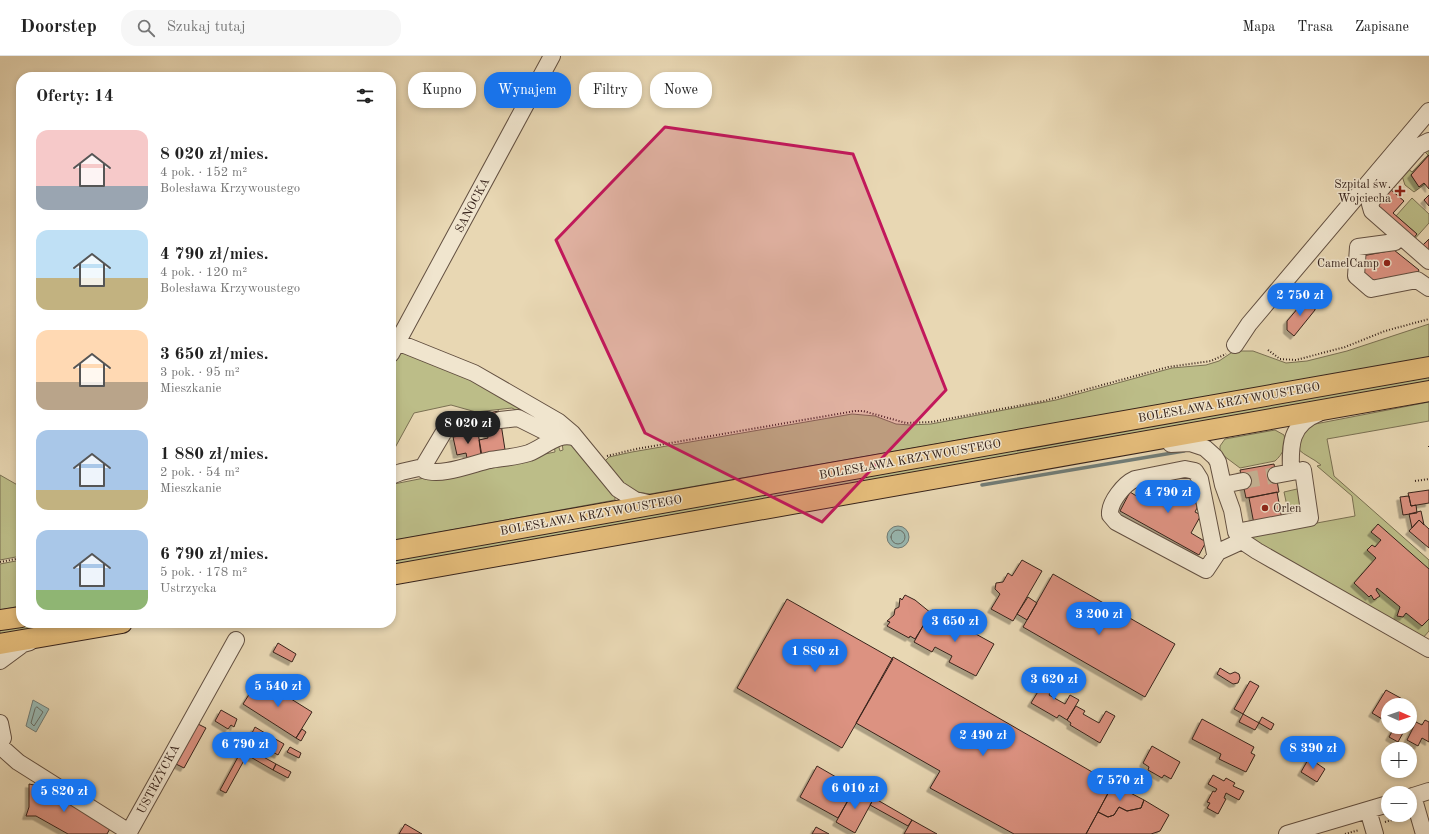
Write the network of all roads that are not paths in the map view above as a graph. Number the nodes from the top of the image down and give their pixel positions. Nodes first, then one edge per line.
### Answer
1 (552, 56) edge
2 (1429, 111) edge
3 (1429, 141) edge
4 (1395, 242) dead end
5 (1429, 261) edge
6 (1429, 288) edge
7 (396, 338) edge
8 (396, 340) edge
9 (1235, 345) road end
10 (1429, 367) edge
11 (1429, 391) edge
12 (1330, 409) junction
13 (556, 437) junction
14 (576, 438) junction
15 (1140, 442) junction
16 (423, 467) junction
17 (396, 474) edge
18 (1242, 481) tunnel mouth
19 (1223, 485) junction
20 (654, 504) junction
21 (1239, 536) junction
22 (396, 550) edge
23 (1215, 554) junction
24 (396, 574) edge
25 (16, 618) edge
26 (0, 620) edge
27 (93, 628) edge
28 (46, 636) junction
29 (236, 640) dead end
30 (0, 644) edge
31 (1429, 649) edge
32 (0, 661) edge
33 (0, 722) edge
34 (0, 745) edge
35 (1429, 791) edge
36 (1417, 795) edge
37 (1381, 806) edge
38 (1368, 810) junction
39 (1417, 822) edge
40 (129, 833) edge
41 (1419, 833) edge
42 (1287, 834) edge
43 (1375, 834) edge

1 - 7 street, SANOCKA
2 - 9 street
3 - 5 street
4 - 6 street
8 - 14 street
10 - 20 main road, BOLESŁAWA KRZYWOUSTEGO
11 - 12 main road, BOLESŁAWA KRZYWOUSTEGO
12 - 15 main road, BOLESŁAWA KRZYWOUSTEGO
12 - 21 street
13 - 14 street
13 - 16 street
13 - 16 street
14 - 20 street
15 - 19 street
15 - 24 main road, BOLESŁAWA KRZYWOUSTEGO
16 - 17 street
18 - 19 street
19 - 21 street
20 - 22 main road, BOLESŁAWA KRZYWOUSTEGO
21 - 23 street
21 - 31 street
23 - 23 street
25 - 26 main road
27 - 28 main road
28 - 30 main road
28 - 32 street
29 - 40 street, USTRZYCKA
33 - 34 street
34 - 40 street
35 - 36 street
37 - 38 street
38 - 42 street
38 - 43 street
39 - 41 street

